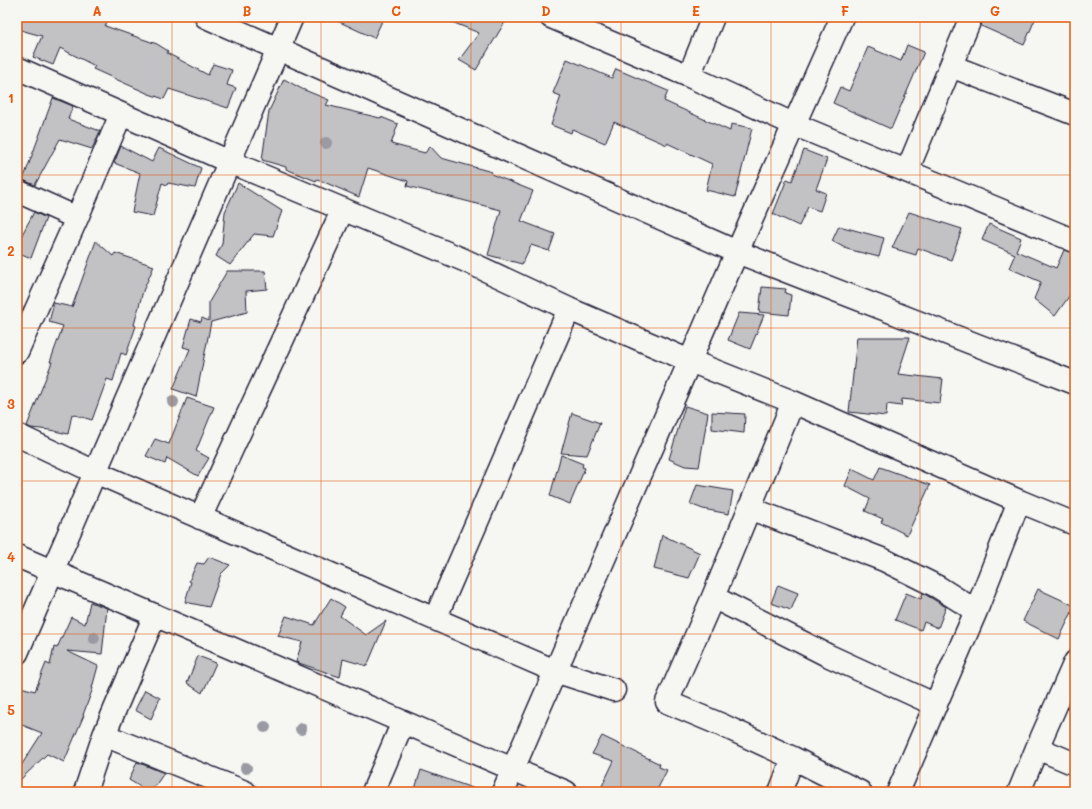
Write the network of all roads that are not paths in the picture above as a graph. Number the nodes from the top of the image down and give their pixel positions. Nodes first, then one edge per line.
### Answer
1 (206, 17) edge
2 (292, 17) edge
3 (551, 17) edge
4 (713, 17) edge
5 (842, 17) edge
6 (971, 17) edge
7 (278, 50) junction
8 (951, 66) junction
9 (17, 68) edge
10 (690, 76) junction
11 (121, 114) junction
12 (1075, 114) edge
13 (794, 124) junction
14 (230, 162) junction
15 (907, 171) junction
16 (17, 191) edge
17 (343, 209) junction
18 (77, 218) junction
19 (1075, 242) edge
20 (737, 252) junction
21 (569, 309) junction
22 (22, 324) edge
23 (17, 352) edge
24 (690, 361) junction
25 (1075, 383) edge
26 (793, 402) junction
27 (17, 435) edge
28 (95, 472) junction
29 (1019, 501) junction
30 (749, 508) junction
31 (200, 518) junction
32 (1075, 524) edge
33 (17, 556) edge
34 (52, 571) junction
35 (713, 598) junction
36 (976, 610) junction
37 (155, 615) junction
38 (436, 619) junction
39 (17, 652) edge
40 (1075, 662) edge
41 (555, 671) junction
42 (614, 690) dead end
43 (936, 705) junction
44 (403, 722) junction
45 (104, 735) junction
46 (1037, 748) junction
47 (793, 758) junction
48 (1075, 764) edge
49 (513, 769) junction
50 (85, 792) edge
51 (245, 792) edge
52 (373, 792) edge
53 (503, 792) edge
54 (566, 792) edge
55 (780, 792) edge
56 (860, 792) edge
57 (898, 792) edge
58 (1019, 792) edge

1 - 7 street
2 - 7 street
3 - 10 street
4 - 10 street
5 - 13 street
6 - 8 street
7 - 14 street
7 - 20 street
8 - 12 street
8 - 15 street
9 - 11 street
10 - 13 street
11 - 14 street
11 - 18 street
13 - 15 street
13 - 20 street
14 - 17 street
14 - 28 street
15 - 19 street
16 - 18 street
17 - 21 street
17 - 31 street
18 - 22 street
20 - 24 street
20 - 25 street
21 - 24 street
21 - 38 street
22 - 23 street
24 - 26 street
24 - 41 street
26 - 29 street
26 - 30 street
27 - 28 street
28 - 31 street
28 - 34 street
29 - 32 street
29 - 36 street
30 - 35 street
30 - 36 street
31 - 38 street
33 - 34 street
34 - 37 street
34 - 39 street
35 - 43 street
35 - 47 street
36 - 43 street
37 - 44 street
37 - 45 street
38 - 41 street
40 - 46 street
41 - 42 street
41 - 49 street
43 - 57 street
44 - 49 street
44 - 52 street
45 - 50 street
45 - 51 street
46 - 48 street
46 - 58 street
47 - 55 street
47 - 56 street
49 - 53 street
49 - 54 street

